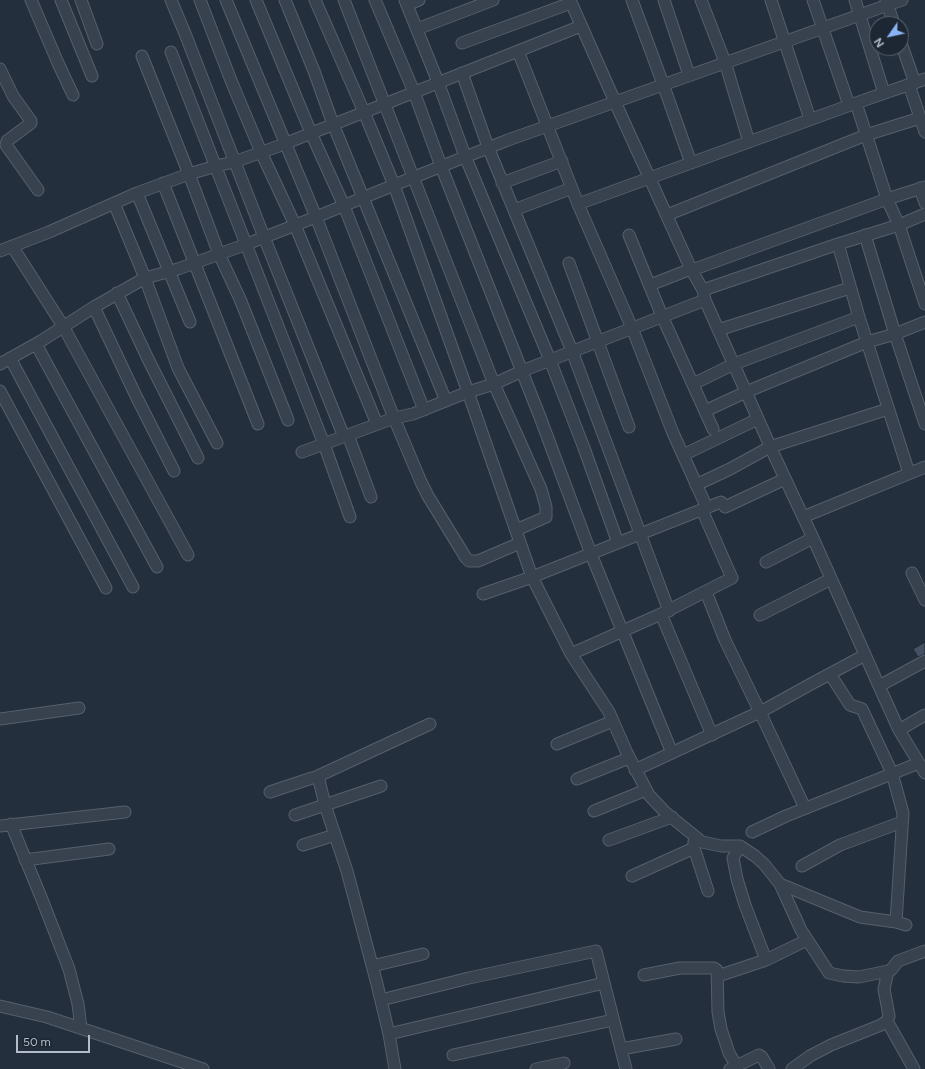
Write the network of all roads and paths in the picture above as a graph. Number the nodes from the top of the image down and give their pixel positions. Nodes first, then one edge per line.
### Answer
1 (31, 0) edge
2 (61, 0) edge
3 (81, 0) edge
4 (171, 0) edge
5 (200, 0) edge
6 (226, 0) edge
7 (256, 0) edge
8 (285, 0) edge
9 (315, 0) edge
10 (344, 0) edge
11 (375, 0) edge
12 (419, 0) edge
13 (632, 0) edge
14 (664, 0) edge
15 (701, 0) edge
16 (771, 0) edge
17 (813, 0) edge
18 (855, 0) edge
19 (902, 0) edge
20 (489, 1) edge
21 (406, 2) edge
22 (570, 2) edge
23 (887, 2) edge
24 (860, 15) junction
25 (891, 16) edge
26 (581, 26) junction
27 (822, 28) junction
28 (416, 29) junction
29 (785, 41) junction
30 (462, 43) dead end
31 (97, 44) dead end
32 (518, 51) junction
33 (171, 52) dead end
34 (142, 56) dead end
35 (906, 56) edge
36 (725, 62) junction
37 (0, 69) edge
38 (462, 73) junction
39 (689, 75) junction
40 (92, 76) dead end
41 (438, 82) junction
42 (916, 82) edge
43 (663, 84) junction
44 (414, 92) junction
45 (884, 93) junction
46 (73, 95) dead end
47 (614, 101) junction
48 (385, 104) junction
49 (852, 104) junction
50 (364, 112) junction
51 (920, 118) junction
52 (810, 120) junction
53 (333, 124) junction
54 (547, 125) junction
55 (925, 132) edge
56 (311, 133) junction
57 (866, 135) junction
58 (749, 142) junction
59 (286, 143) junction
60 (488, 147) junction
61 (261, 152) junction
62 (466, 156) junction
63 (562, 161) junction
64 (234, 162) junction
65 (691, 163) junction
66 (216, 166) junction
67 (441, 166) junction
68 (189, 174) junction
69 (414, 177) junction
70 (650, 178) junction
71 (163, 183) junction
72 (502, 183) junction
73 (394, 185) junction
74 (572, 188) junction
75 (922, 188) edge
76 (38, 190) dead end
77 (137, 193) junction
78 (363, 198) junction
79 (887, 199) junction
80 (114, 203) junction
81 (925, 203) edge
82 (578, 204) junction
83 (344, 206) junction
84 (514, 210) junction
85 (925, 214) edge
86 (667, 215) junction
87 (316, 217) junction
88 (295, 224) junction
89 (899, 225) junction
90 (629, 235) dead end
91 (866, 235) junction
92 (264, 237) junction
93 (247, 244) junction
94 (838, 244) junction
95 (12, 246) junction
96 (0, 251) edge
97 (219, 254) junction
98 (195, 263) junction
99 (569, 264) dead end
100 (692, 269) junction
101 (168, 271) junction
102 (145, 278) junction
103 (650, 286) junction
104 (850, 288) junction
105 (117, 293) junction
106 (704, 295) junction
107 (925, 304) edge
108 (94, 306) junction
109 (662, 316) junction
110 (859, 317) junction
111 (190, 322) dead end
112 (925, 322) edge
113 (63, 326) junction
114 (632, 328) junction
115 (718, 330) junction
116 (894, 334) junction
117 (597, 342) junction
118 (867, 342) junction
119 (36, 344) junction
120 (572, 351) junction
121 (10, 358) junction
122 (550, 360) junction
123 (0, 364) edge
124 (734, 364) junction
125 (522, 371) junction
126 (494, 384) junction
127 (693, 384) junction
128 (0, 391) edge
129 (468, 392) junction
130 (746, 392) junction
131 (446, 401) junction
132 (888, 409) junction
133 (424, 410) junction
134 (705, 412) junction
135 (394, 418) junction
136 (758, 419) junction
137 (288, 420) dead end
138 (258, 424) dead end
139 (377, 424) junction
140 (925, 424) edge
141 (629, 427) dead end
142 (713, 430) dead end
143 (346, 436) junction
144 (217, 443) dead end
145 (324, 444) junction
146 (770, 447) junction
147 (302, 452) dead end
148 (683, 455) junction
149 (198, 458) dead end
150 (925, 467) edge
151 (174, 471) dead end
152 (909, 473) junction
153 (785, 478) junction
154 (696, 485) junction
155 (371, 498) dead end
156 (704, 509) junction
157 (350, 517) dead end
158 (803, 517) junction
159 (516, 530) junction
160 (640, 535) junction
161 (813, 538) junction
162 (520, 543) junction
163 (618, 543) junction
164 (591, 554) junction
165 (188, 555) dead end
166 (766, 562) dead end
167 (157, 567) dead end
168 (912, 573) dead end
169 (532, 577) junction
170 (831, 579) junction
171 (132, 587) dead end
172 (106, 588) dead end
173 (706, 592) junction
174 (483, 594) dead end
175 (925, 600) edge
176 (665, 613) junction
177 (760, 615) dead end
178 (623, 632) junction
179 (571, 654) junction
180 (865, 655) junction
181 (925, 661) edge
182 (830, 674) junction
183 (879, 686) junction
184 (79, 708) dead end
185 (760, 712) junction
186 (925, 715) edge
187 (0, 719) edge
188 (613, 721) junction
189 (430, 724) dead end
190 (899, 730) junction
191 (712, 735) junction
192 (557, 744) dead end
193 (672, 753) junction
194 (629, 758) junction
195 (919, 762) junction
196 (635, 770) junction
197 (892, 773) junction
198 (925, 774) edge
199 (316, 777) junction
200 (577, 779) dead end
201 (381, 786) dead end
202 (646, 790) junction
203 (270, 792) dead end
204 (325, 805) junction
205 (804, 808) junction
206 (594, 811) dead end
207 (125, 812) dead end
208 (296, 815) dead end
209 (672, 818) junction
210 (902, 822) junction
211 (6, 825) edge
212 (752, 832) dead end
213 (335, 835) junction
214 (693, 835) junction
215 (609, 840) dead end
216 (303, 845) dead end
217 (740, 846) junction
218 (694, 848) junction
219 (109, 849) dead end
220 (25, 860) junction
221 (802, 866) dead end
222 (632, 876) dead end
223 (780, 884) junction
224 (708, 891) dead end
225 (807, 940) junction
226 (925, 952) edge
227 (423, 954) dead end
228 (766, 960) junction
229 (372, 966) junction
230 (888, 971) junction
231 (644, 975) dead end
232 (718, 976) junction
233 (604, 983) junction
234 (381, 1000) junction
235 (0, 1006) edge
236 (614, 1020) junction
237 (887, 1021) junction
238 (81, 1028) junction
239 (389, 1034) junction
240 (676, 1039) dead end
241 (621, 1049) junction
242 (452, 1055) dead end
243 (564, 1062) dead end
244 (733, 1067) edge
245 (797, 1068) edge
246 (203, 1069) edge
247 (396, 1069) edge
248 (536, 1069) edge
249 (626, 1069) edge
250 (769, 1069) edge
251 (914, 1069) edge

1 - 46 street
2 - 40 street
3 - 31 street
4 - 64 street
5 - 61 street
6 - 59 street
7 - 56 street
8 - 53 street
9 - 50 street
10 - 48 street
11 - 44 street
12 - 21 street
13 - 43 street
14 - 39 street
15 - 36 street
16 - 29 street
17 - 27 street
18 - 24 street
19 - 23 street
20 - 28 street
21 - 28 street
22 - 26 street
22 - 30 street
23 - 24 street
23 - 25 street
24 - 27 street
24 - 45 street
26 - 32 street
26 - 47 street
27 - 29 street
27 - 49 street
28 - 41 street
29 - 36 street
29 - 52 street
32 - 38 street
32 - 54 street
33 - 66 street
34 - 68 street
35 - 42 street
36 - 39 street
36 - 58 street
37 - 76 street
38 - 41 street
38 - 60 street
39 - 43 street
41 - 44 street
41 - 62 street
42 - 45 street
42 - 51 street
43 - 47 street
43 - 65 street
44 - 48 street
44 - 67 street
45 - 49 street
47 - 54 street
47 - 70 street
48 - 50 street
48 - 69 street
49 - 52 street
49 - 57 street
50 - 53 street
50 - 73 street
51 - 55 street
51 - 57 street
52 - 58 street
53 - 56 street
53 - 78 street
54 - 60 street
54 - 63 street
56 - 59 street
56 - 83 street
57 - 79 street
57 - 86 street
58 - 65 street
59 - 61 street
59 - 87 street
60 - 62 street
60 - 72 street
61 - 64 street
61 - 88 street
62 - 67 street
62 - 122 street
63 - 72 street
63 - 74 street
64 - 66 street
64 - 92 street
65 - 70 street
66 - 68 street
66 - 93 street
67 - 69 street
67 - 125 street
68 - 71 street
68 - 97 street
69 - 73 street
69 - 126 street
70 - 82 street
70 - 86 street
71 - 77 street
71 - 98 street
72 - 84 street
73 - 78 street
73 - 129 street
74 - 82 street
74 - 84 street
75 - 79 street
75 - 81 street
77 - 80 street
77 - 101 street
78 - 83 street
78 - 131 street
79 - 89 street
79 - 100 street
80 - 95 street
80 - 102 street
82 - 114 street
83 - 87 street
83 - 133 street
84 - 120 street
85 - 89 street
86 - 100 street
87 - 88 street
87 - 135 street
88 - 92 street
88 - 139 street
89 - 91 street
89 - 107 street
90 - 103 street
91 - 94 street
91 - 116 street
92 - 93 street
92 - 143 street
93 - 97 street
93 - 145 street
94 - 104 street
94 - 106 street
95 - 96 street
95 - 113 street
97 - 98 street
97 - 137 street
98 - 101 street
98 - 138 street
99 - 117 street
100 - 103 street
100 - 106 street
101 - 102 street
101 - 111 street
102 - 105 street
102 - 144 street
103 - 109 street
104 - 110 street
104 - 115 street
105 - 108 street
105 - 149 street
106 - 109 street
106 - 115 street
108 - 113 street
108 - 151 street
109 - 114 street
109 - 127 street
110 - 118 street
110 - 124 street
112 - 116 street
113 - 119 street
113 - 165 street
114 - 117 street
114 - 148 street
115 - 124 street
116 - 118 street
116 - 140 street
117 - 120 street
117 - 141 street
118 - 130 street
118 - 132 street
119 - 121 street
119 - 167 street
120 - 122 street
120 - 160 street
121 - 123 street
121 - 171 street
122 - 125 street
122 - 163 street
124 - 127 street
124 - 130 street
125 - 126 street
125 - 164 street
126 - 129 street
126 - 159 street
127 - 134 street
128 - 172 street
129 - 131 street
129 - 159 street
130 - 134 street
130 - 136 street
131 - 133 street
132 - 146 street
132 - 152 street
133 - 135 street
134 - 142 street
135 - 139 street
135 - 162 street
136 - 146 street
136 - 148 street
139 - 143 street
143 - 145 street
143 - 155 street
145 - 147 street
145 - 157 street
146 - 153 street
146 - 154 street
148 - 154 street
150 - 152 street
152 - 158 street
153 - 156 street
153 - 158 street
154 - 156 street
156 - 160 street
156 - 173 street
158 - 161 street
159 - 162 street
160 - 163 street
160 - 176 street
161 - 166 street
161 - 170 street
162 - 169 street
163 - 164 street
164 - 169 street
164 - 178 street
168 - 175 street
169 - 174 street
169 - 179 street
170 - 177 street
170 - 180 street
173 - 176 street
173 - 185 street
176 - 178 street
176 - 191 street
178 - 179 street
178 - 193 street
179 - 188 street
180 - 182 street
180 - 183 street
181 - 183 street
182 - 185 street
182 - 197 street
183 - 190 street
184 - 187 street
185 - 191 street
185 - 205 street
186 - 190 street
188 - 192 street
188 - 194 street
189 - 199 street
190 - 195 street
191 - 193 street
193 - 196 street
194 - 196 street
194 - 200 street
195 - 197 street
195 - 198 street
196 - 202 street
197 - 205 street
197 - 210 street
199 - 203 street
199 - 204 street
201 - 204 street
202 - 206 street
202 - 209 street
204 - 208 street
204 - 213 street
205 - 212 street
207 - 211 street
209 - 214 street
209 - 215 street
210 - 221 street
210 - 223 street
211 - 220 street
213 - 216 street
213 - 229 street
214 - 217 street
214 - 218 street
217 - 223 street
217 - 228 street
218 - 222 street
218 - 224 street
219 - 220 street
220 - 238 street
223 - 225 street
225 - 228 street
225 - 230 street
226 - 230 street
227 - 229 street
228 - 232 street
229 - 234 street
230 - 237 street
231 - 232 street
232 - 244 street
233 - 234 street
233 - 236 street
233 - 239 street
234 - 239 street
235 - 238 street
236 - 241 street
236 - 242 street
237 - 245 street
237 - 251 street
238 - 246 street
239 - 247 street
240 - 241 street
241 - 249 street
243 - 248 street
244 - 250 street

